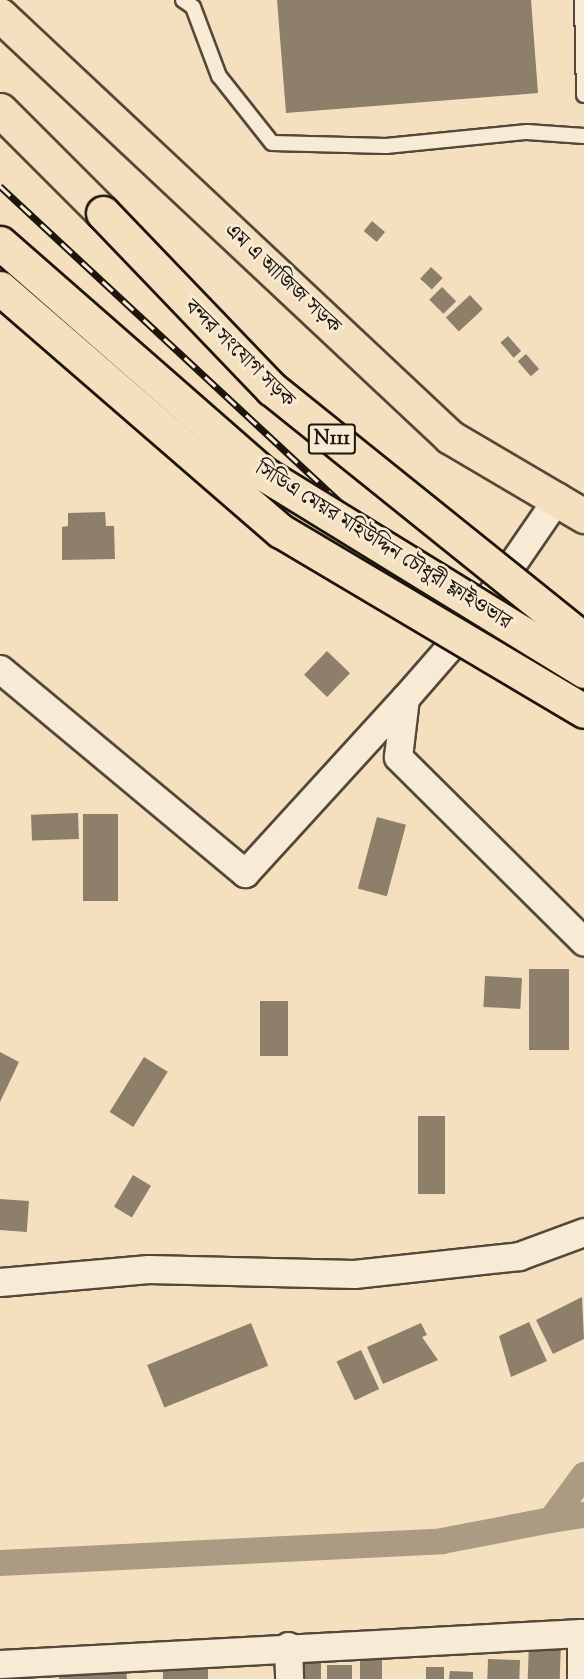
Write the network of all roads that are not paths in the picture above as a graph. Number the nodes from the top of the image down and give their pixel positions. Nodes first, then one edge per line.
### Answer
1 (582, 0) edge
2 (190, 2) edge
3 (0, 15) edge
4 (584, 95) edge
5 (0, 110) edge
6 (584, 136) edge
7 (0, 243) edge
8 (0, 288) edge
9 (558, 497) junction
10 (584, 516) edge
11 (584, 640) edge
12 (0, 669) edge
13 (584, 671) edge
14 (405, 698) junction
15 (584, 711) edge
16 (584, 942) edge
17 (584, 1232) edge
18 (0, 1282) edge
19 (288, 1646) junction
20 (0, 1664) edge
21 (582, 1666) edge
22 (289, 1679) edge

1 - 4 lane
2 - 6 lane
3 - 9 main road, এম এ আজিজ সড়ক
5 - 11 main road, বন্দর সংযোগ সড়ক / N111, bridge
7 - 13 main road, সিডিএ মেয়র মহিউদ্দিন চৌধুরী ফ্লাইওভার, bridge
8 - 15 main road, bridge
9 - 10 main road, এম এ আজিজ সড়ক
9 - 14 street
12 - 14 street
14 - 16 street
17 - 18 street
19 - 20 street
19 - 21 street
19 - 22 street

